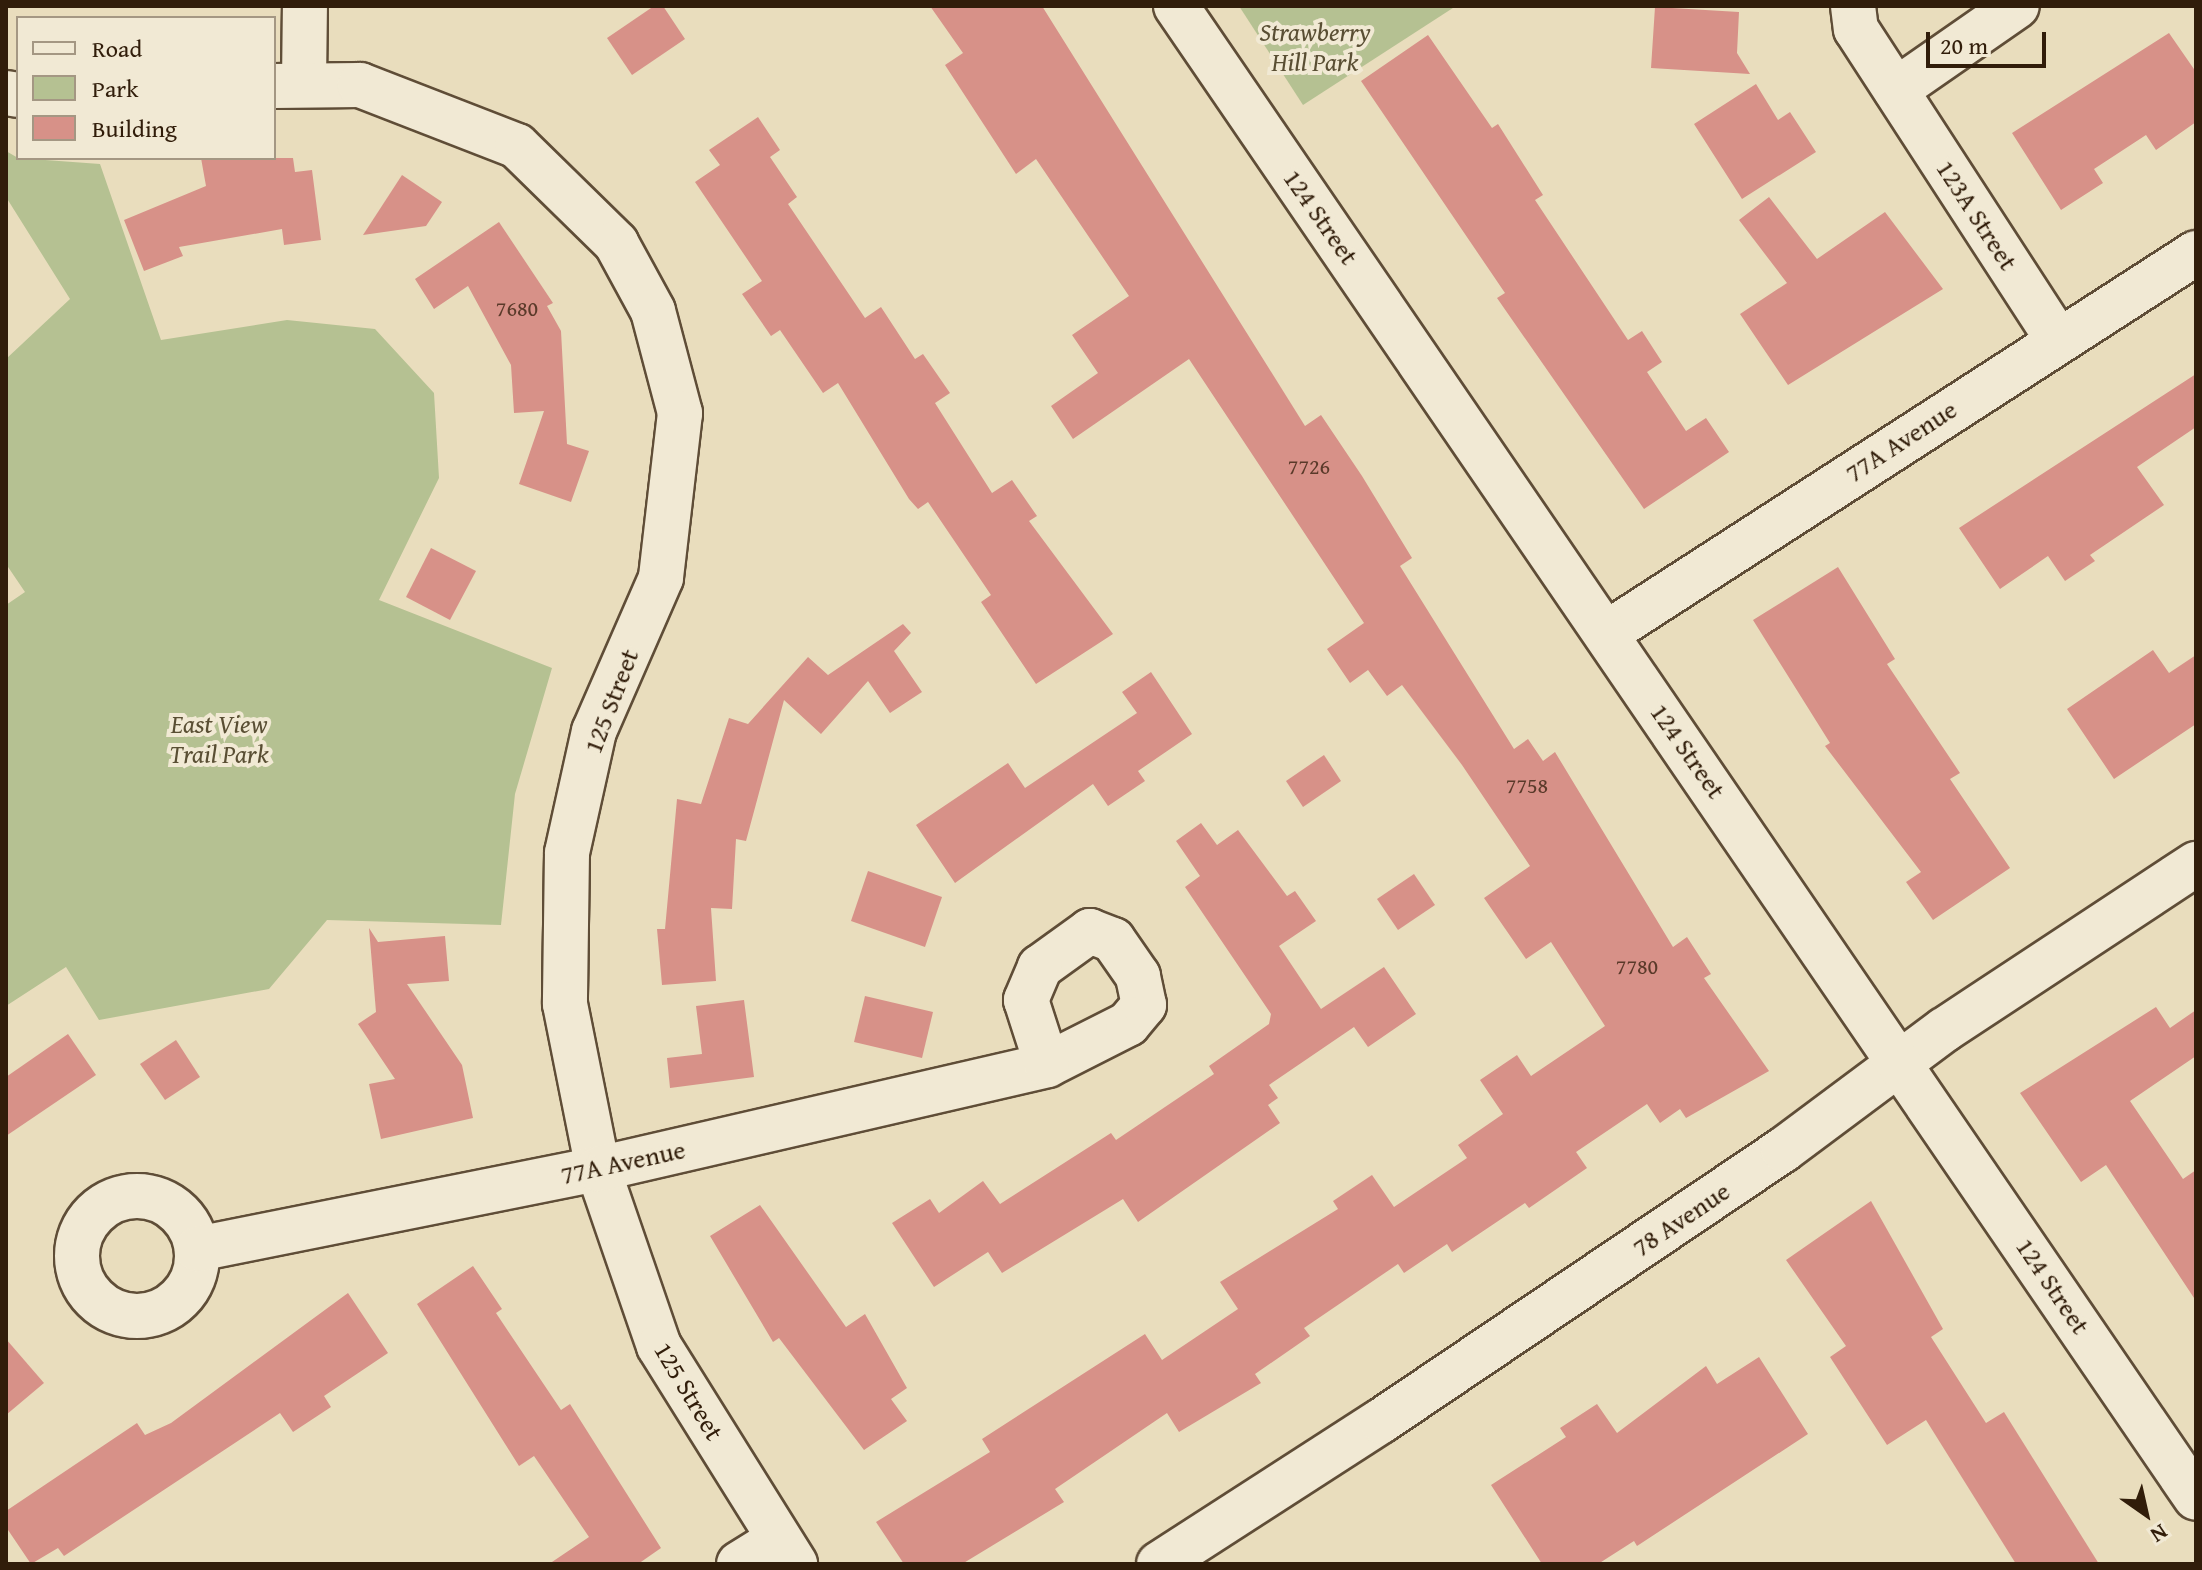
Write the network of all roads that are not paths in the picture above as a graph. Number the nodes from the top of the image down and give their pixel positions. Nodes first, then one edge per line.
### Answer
1 (305, 6) edge
2 (1176, 6) edge
3 (1853, 6) edge
4 (2017, 6) edge
5 (289, 85) edge
6 (1896, 90) junction
7 (2196, 253) edge
8 (2058, 340) junction
9 (1607, 633) junction
10 (2196, 864) edge
11 (1902, 1062) junction
12 (1047, 1065) dead end
13 (598, 1169) junction
14 (197, 1249) dead end
15 (2196, 1498) edge
16 (787, 1552) edge
17 (739, 1564) edge
18 (1159, 1564) edge

1 - 5 street
2 - 9 street, 124 Street
3 - 6 street, 123A Street
4 - 6 street
5 - 13 street, 125 Street
6 - 8 street, 123A Street
7 - 8 street, 77A Avenue
8 - 9 street, 77A Avenue
9 - 11 street, 124 Street
10 - 11 street, 78 Avenue
11 - 15 street, 124 Street
11 - 18 street, 78 Avenue
12 - 13 street, 77A Avenue
13 - 14 street, 77A Avenue
13 - 16 street, 125 Street
16 - 17 street

